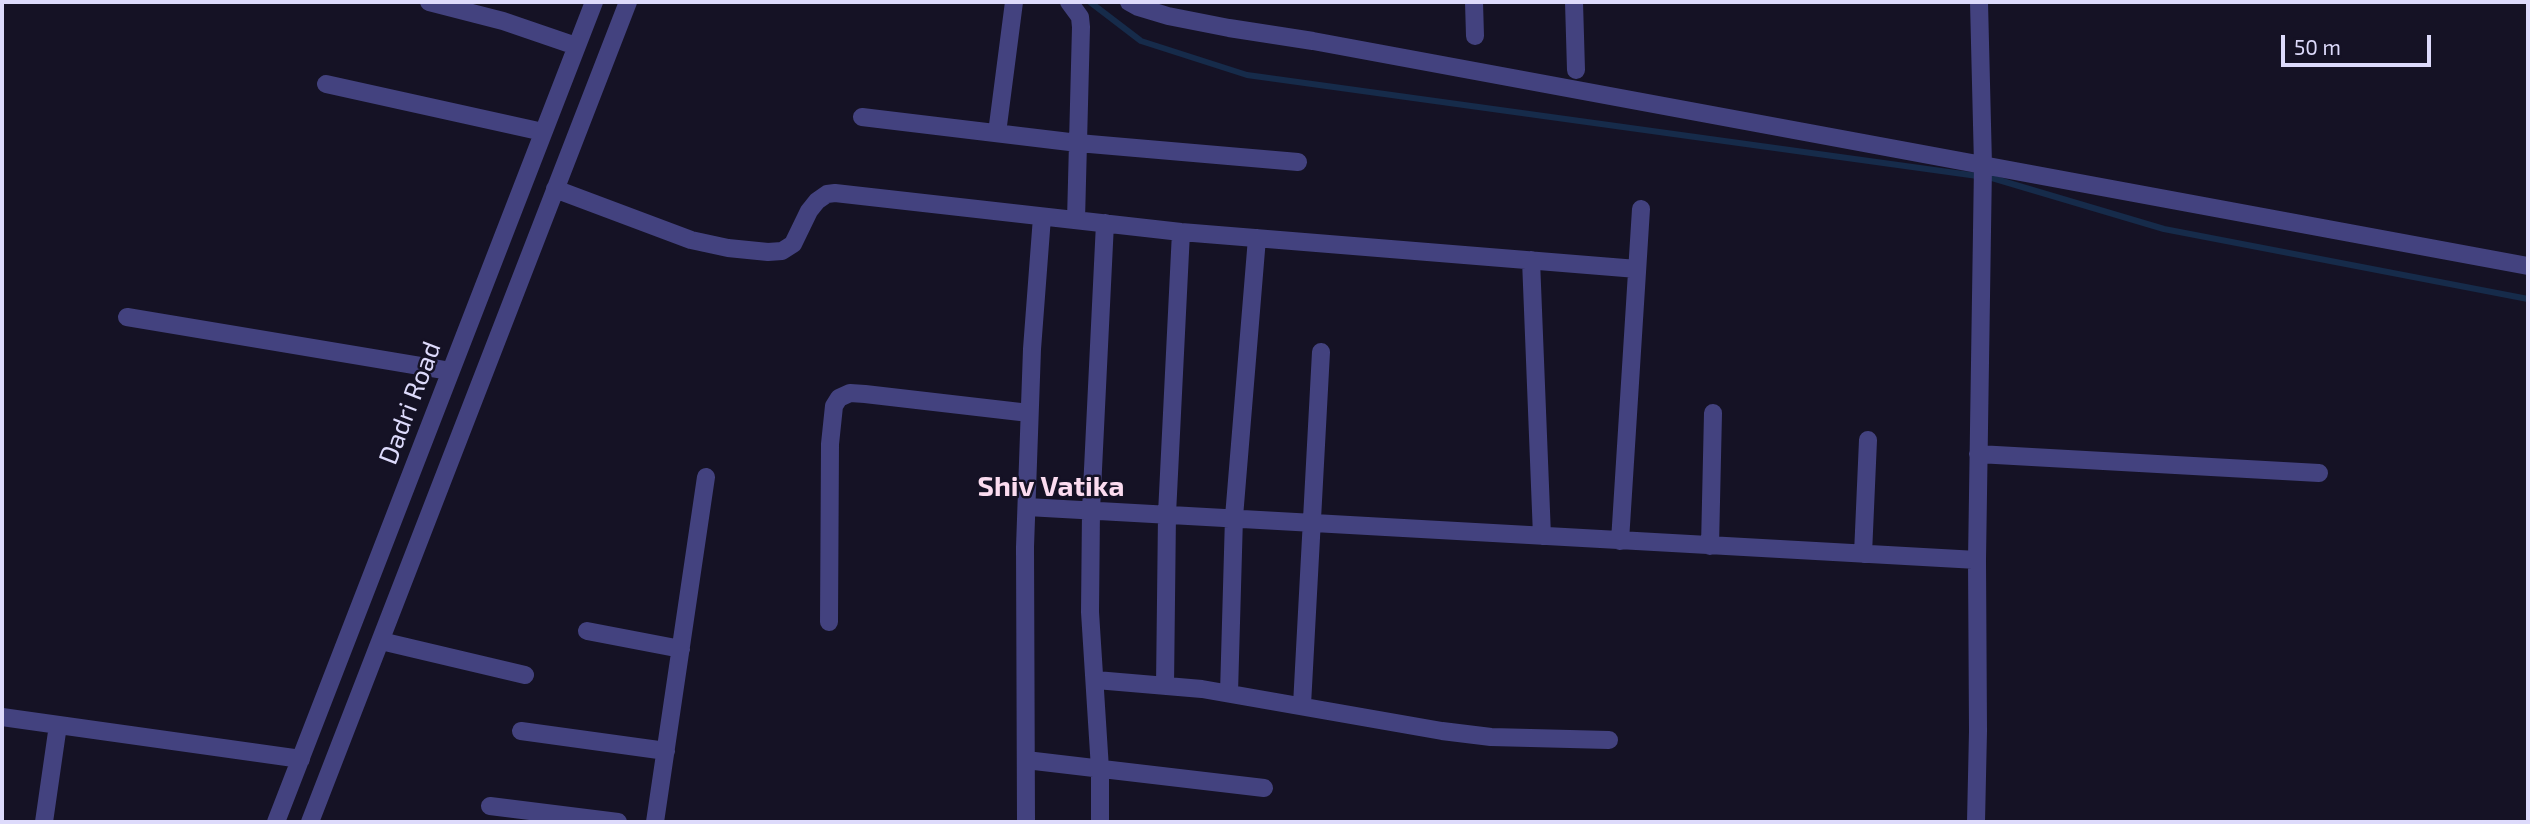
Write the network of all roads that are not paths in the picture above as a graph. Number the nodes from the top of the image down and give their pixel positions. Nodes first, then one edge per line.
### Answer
1 (429, 2) edge
2 (594, 2) edge
3 (628, 2) edge
4 (1014, 2) edge
5 (1069, 2) edge
6 (1129, 2) edge
7 (1474, 2) edge
8 (1574, 2) edge
9 (1979, 2) edge
10 (1475, 36) dead end
11 (576, 46) junction
12 (1576, 69) dead end
13 (326, 84) dead end
14 (862, 117) dead end
15 (543, 132) junction
16 (997, 134) junction
17 (1078, 143) junction
18 (1298, 162) dead end
19 (1982, 173) junction
20 (555, 189) junction
21 (1641, 209) dead end
22 (1042, 217) junction
23 (1076, 220) junction
24 (1105, 223) junction
25 (1181, 232) junction
26 (1257, 238) junction
27 (1531, 260) junction
28 (2528, 266) edge
29 (1637, 269) junction
30 (127, 317) dead end
31 (1321, 352) dead end
32 (450, 371) junction
33 (1029, 413) junction
34 (1713, 413) dead end
35 (1868, 440) dead end
36 (1978, 454) junction
37 (2319, 473) dead end
38 (706, 477) dead end
39 (1027, 507) junction
40 (1091, 510) junction
41 (1167, 514) junction
42 (1234, 517) junction
43 (1311, 521) junction
44 (1542, 536) junction
45 (1620, 541) junction
46 (1710, 546) junction
47 (1863, 554) junction
48 (1976, 560) junction
49 (829, 622) dead end
50 (587, 631) dead end
51 (382, 641) junction
52 (681, 649) junction
53 (525, 675) dead end
54 (1096, 680) junction
55 (1165, 686) junction
56 (1229, 693) junction
57 (1302, 705) junction
58 (2, 718) edge
59 (58, 725) junction
60 (521, 731) dead end
61 (1609, 740) dead end
62 (666, 751) junction
63 (301, 759) junction
64 (1026, 760) junction
65 (1100, 769) junction
66 (1264, 788) dead end
67 (490, 806) dead end
68 (44, 822) edge
69 (276, 822) edge
70 (310, 822) edge
71 (618, 822) edge
72 (655, 822) edge
73 (1026, 822) edge
74 (1100, 822) edge
75 (1976, 822) edge

1 - 11 street
2 - 11 street, Dadri Road
3 - 20 street
4 - 16 street
5 - 17 street
6 - 19 street
7 - 10 street
8 - 12 street
9 - 19 street
11 - 15 street, Dadri Road
13 - 15 street
14 - 16 street
15 - 32 street, Dadri Road
16 - 17 street
17 - 18 street
17 - 23 street
19 - 28 street
19 - 36 street
20 - 22 street
20 - 51 street
21 - 29 street
22 - 23 street
22 - 33 street
23 - 24 street
24 - 25 street
24 - 40 street
25 - 26 street
25 - 41 street
26 - 27 street
26 - 42 street
27 - 29 street
27 - 44 street
29 - 45 street
30 - 32 street
31 - 43 street
32 - 63 street, Dadri Road
33 - 39 street
33 - 49 street
34 - 46 street
35 - 47 street
36 - 37 street
36 - 48 street
38 - 52 street
39 - 40 street
39 - 64 street
40 - 41 street
40 - 54 street
41 - 42 street
41 - 55 street
42 - 43 street
42 - 56 street
43 - 44 street
43 - 57 street
44 - 45 street
45 - 46 street
46 - 47 street
47 - 48 street
48 - 75 street
50 - 52 street
51 - 53 street
51 - 70 street
52 - 62 street
54 - 55 street
54 - 65 street
55 - 56 street
56 - 57 street
57 - 61 street
58 - 59 street
59 - 63 street
59 - 68 street
60 - 62 street
62 - 72 street
63 - 69 street, Dadri Road
64 - 65 street
64 - 73 street
65 - 66 street
65 - 74 street
67 - 71 street

